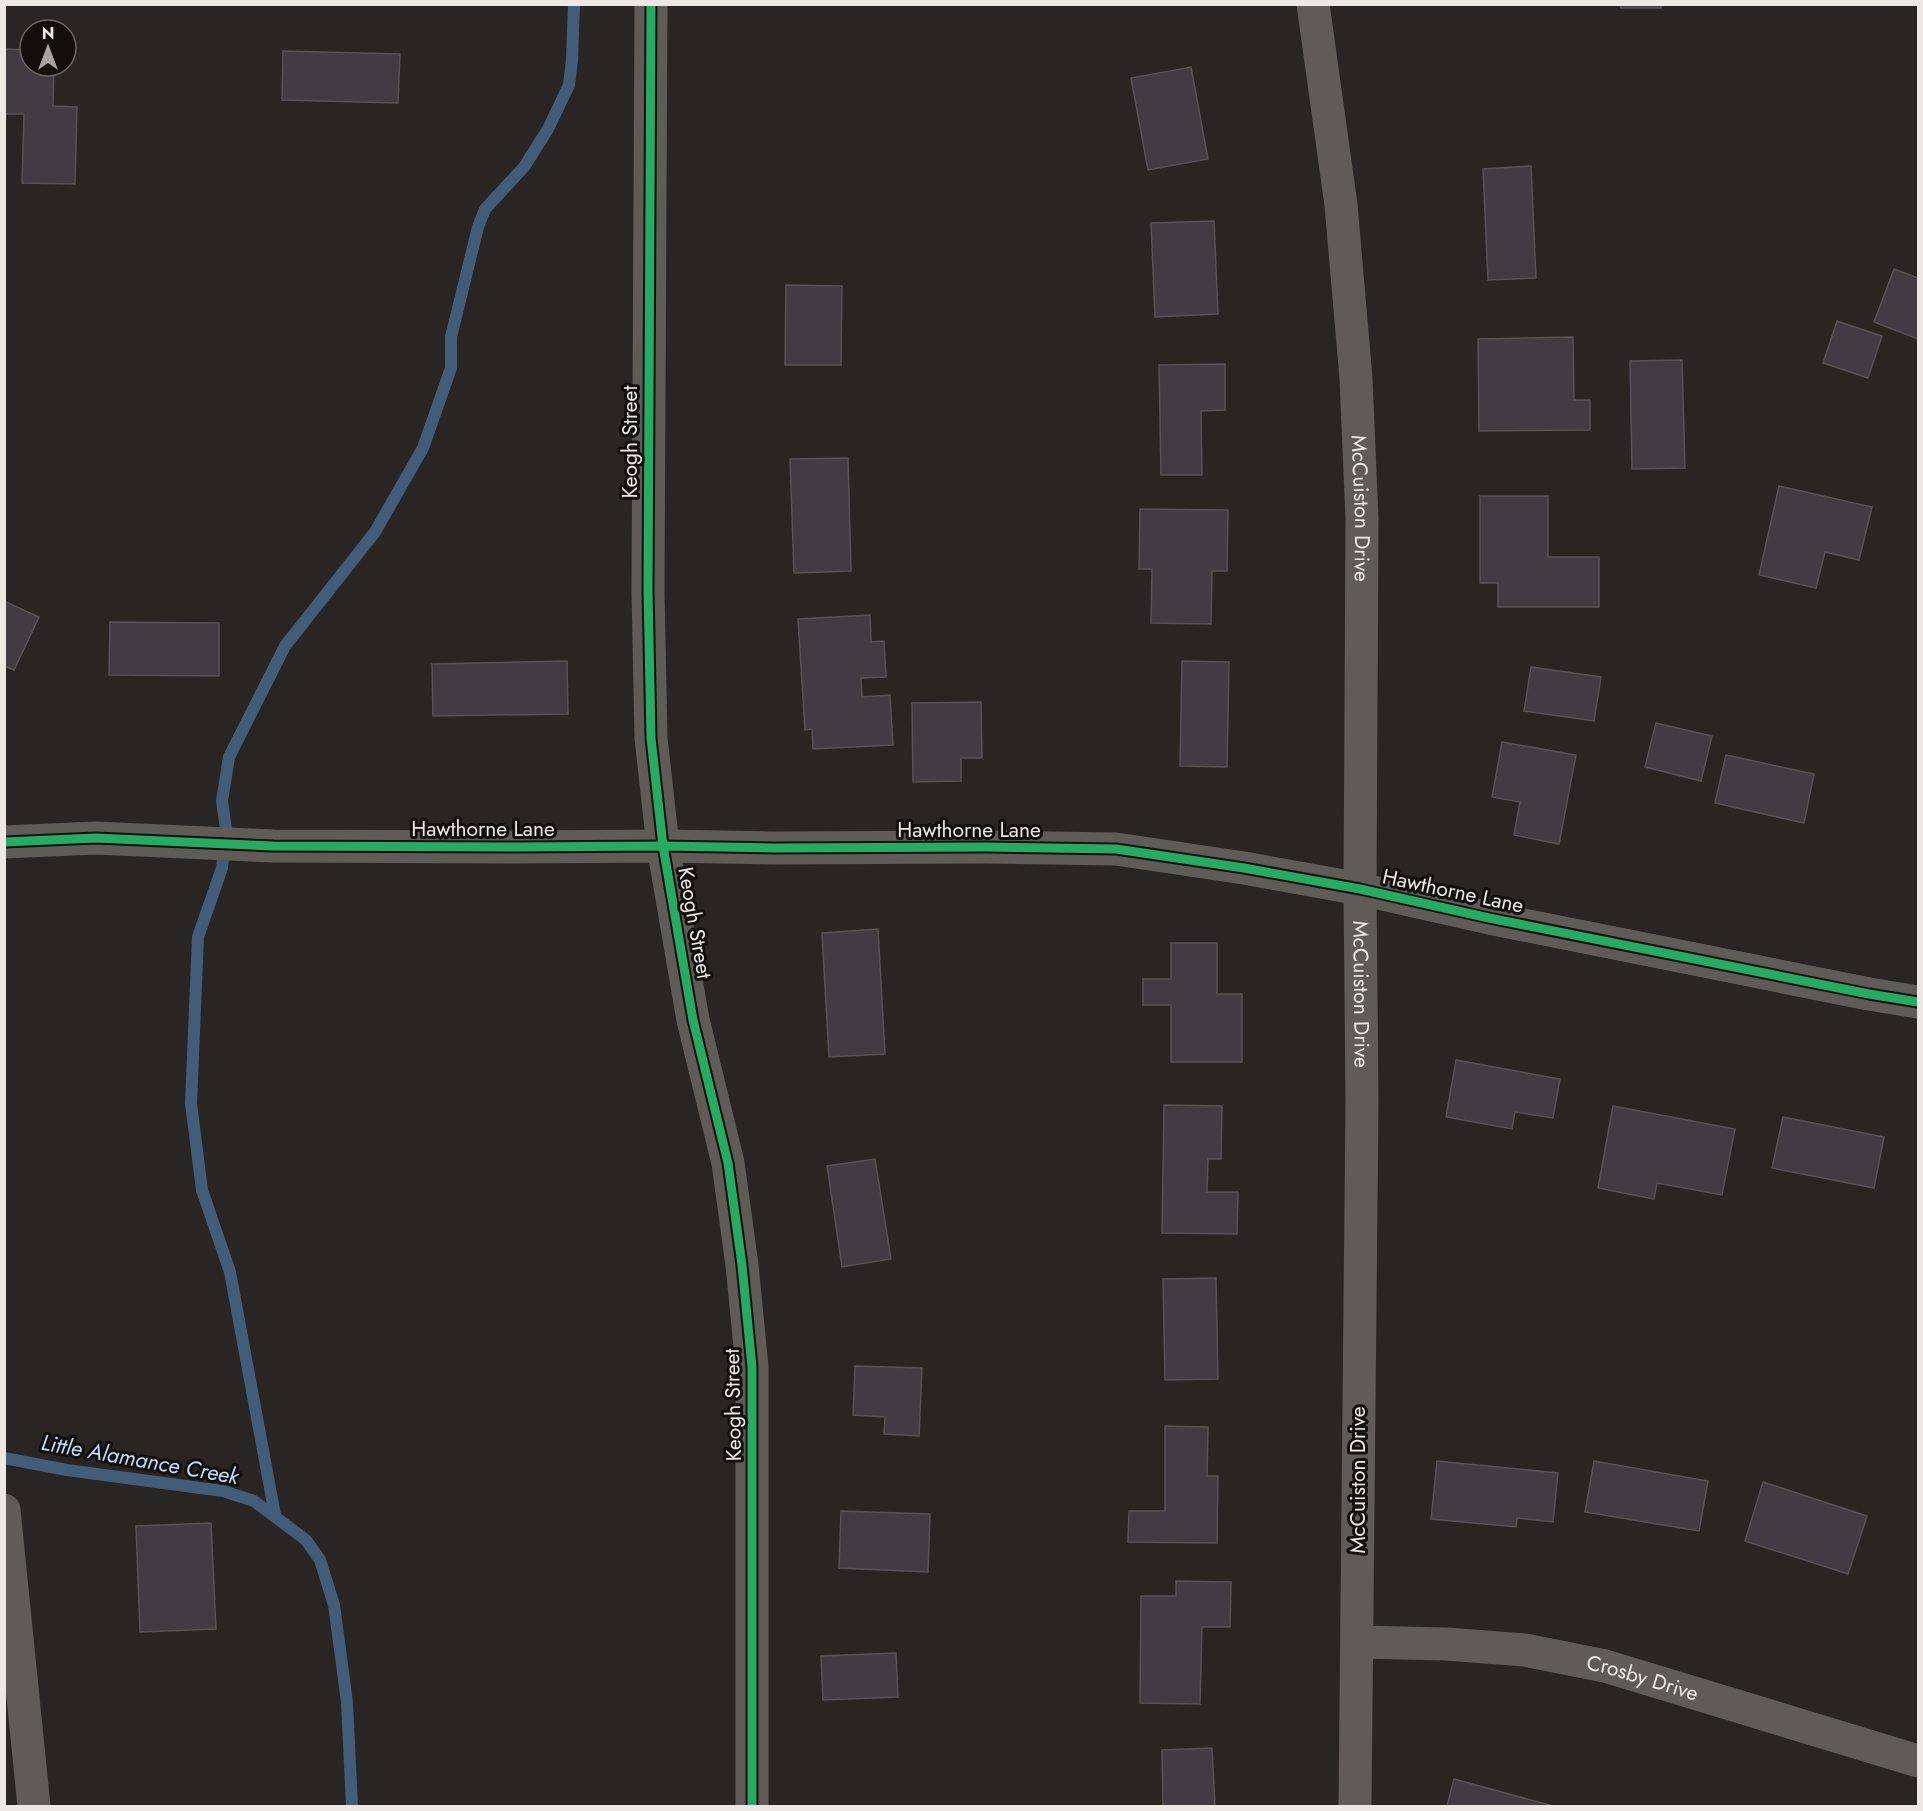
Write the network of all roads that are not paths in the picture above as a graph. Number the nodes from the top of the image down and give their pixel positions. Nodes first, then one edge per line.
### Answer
1 (651, 4) edge
2 (1313, 4) edge
3 (4, 842) edge
4 (663, 846) junction
5 (1360, 889) junction
6 (1918, 1002) edge
7 (4, 1510) edge
8 (1358, 1642) junction
9 (1918, 1761) edge
10 (34, 1806) edge
11 (752, 1806) edge
12 (1355, 1806) edge

1 - 4 street, Keogh Street
2 - 5 street, McCuiston Drive
3 - 4 street, Hawthorne Lane
4 - 5 street, Hawthorne Lane
4 - 11 street, Keogh Street
5 - 6 street, Hawthorne Lane
5 - 8 street, McCuiston Drive
7 - 10 street
8 - 9 street, Crosby Drive
8 - 12 street, McCuiston Drive

